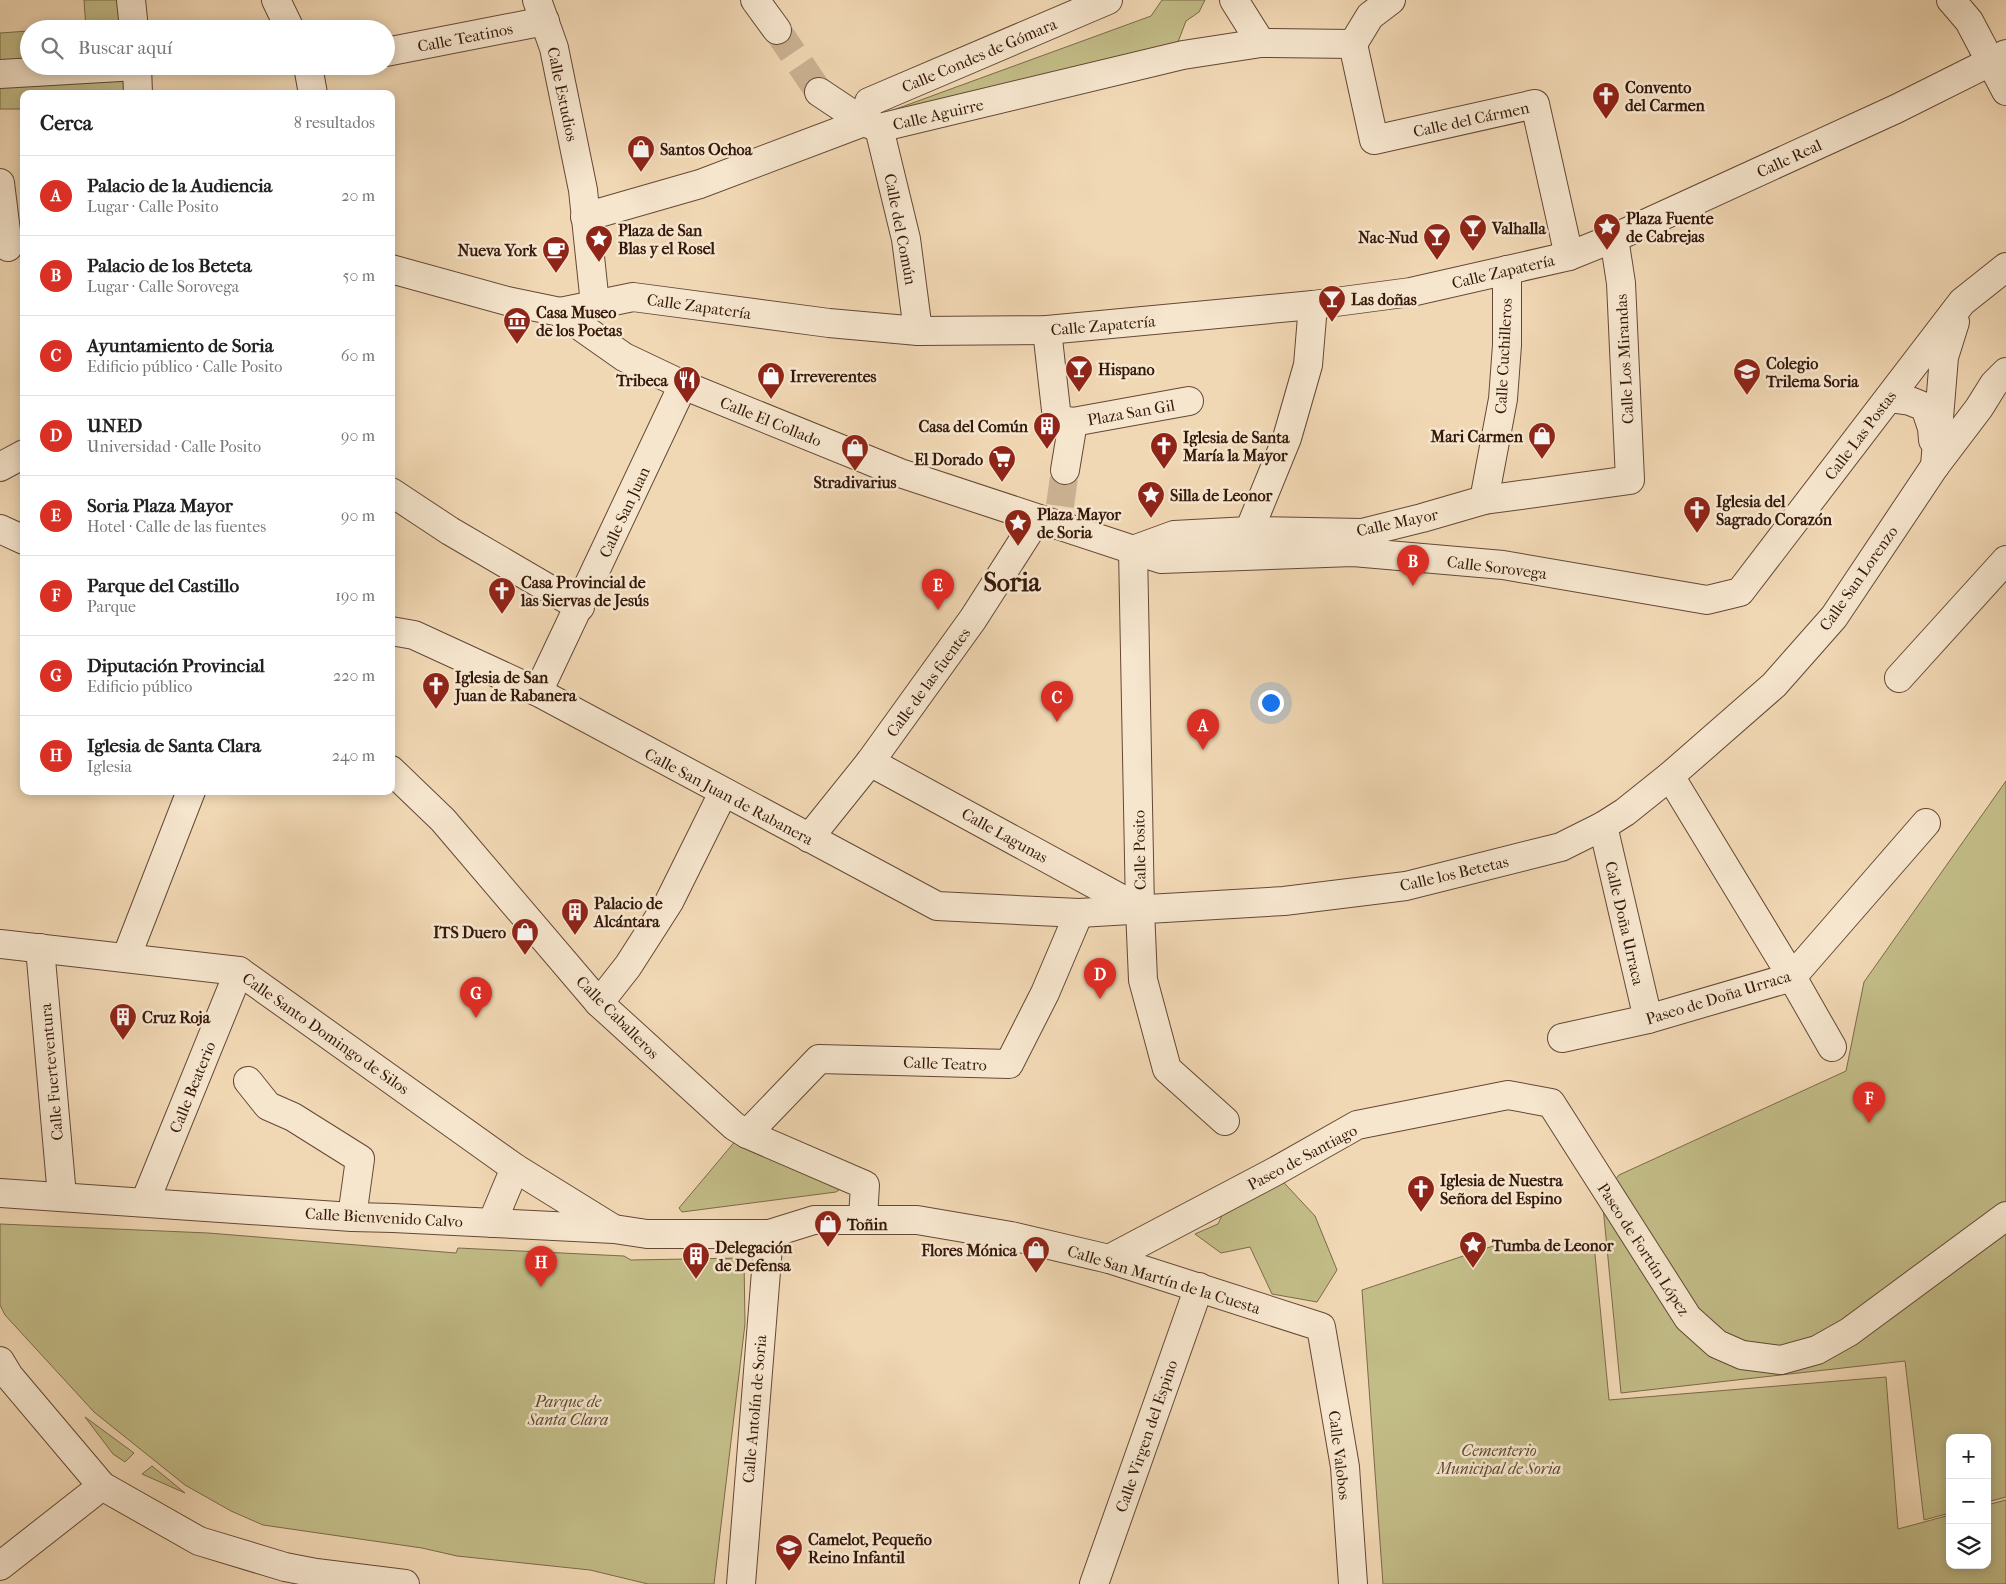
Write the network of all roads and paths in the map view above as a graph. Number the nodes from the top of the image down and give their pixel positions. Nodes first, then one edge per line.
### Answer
1 (132, 0) edge
2 (276, 0) edge
3 (755, 0) edge
4 (1108, 0) edge
5 (1234, 0) edge
6 (1391, 0) edge
7 (1951, 0) edge
8 (541, 11) edge
9 (133, 20) edge
10 (286, 20) edge
11 (777, 30) tunnel mouth
12 (1261, 44) junction
13 (1352, 44) junction
14 (395, 50) edge
15 (1999, 58) edge
16 (20, 73) edge
17 (0, 74) edge
18 (137, 75) edge
19 (138, 90) edge
20 (2006, 91) edge
21 (819, 92) tunnel mouth
22 (872, 125) junction
23 (0, 183) edge
24 (585, 217) junction
25 (1614, 238) junction
26 (11, 247) edge
27 (1569, 256) junction
28 (2006, 267) edge
29 (395, 270) edge
30 (1506, 270) junction
31 (1962, 302) junction
32 (595, 304) junction
33 (1314, 305) junction
34 (560, 312) junction
35 (1047, 330) junction
36 (918, 332) junction
37 (2006, 372) edge
38 (683, 385) junction
39 (1889, 398) junction
40 (1189, 402) dead end
41 (1073, 422) junction
42 (20, 456) edge
43 (1935, 466) junction
44 (0, 467) edge
45 (1066, 470) tunnel mouth
46 (1630, 480) joint
47 (395, 495) edge
48 (1484, 500) junction
49 (1051, 517) junction
50 (0, 529) edge
51 (1249, 531) junction
52 (20, 538) edge
53 (1133, 550) junction
54 (1161, 559) joint
55 (2006, 560) edge
56 (1740, 592) joint
57 (580, 607) junction
58 (395, 632) edge
59 (1899, 678) dead end
60 (1774, 685) joint
61 (538, 692) junction
62 (870, 762) junction
63 (395, 774) edge
64 (1670, 776) junction
65 (724, 793) junction
66 (189, 795) edge
67 (1926, 823) dead end
68 (1603, 826) junction
69 (808, 838) junction
70 (1140, 909) junction
71 (1079, 912) junction
72 (0, 944) edge
73 (40, 948) junction
74 (126, 958) junction
75 (238, 971) junction
76 (1792, 978) junction
77 (599, 1003) junction
78 (1648, 1019) junction
79 (1562, 1038) dead end
80 (1832, 1047) dead end
81 (248, 1081) dead end
82 (1508, 1095) joint
83 (1224, 1121) dead end
84 (747, 1134) junction
85 (515, 1168) junction
86 (0, 1193) edge
87 (62, 1196) junction
88 (146, 1202) junction
89 (2006, 1216) edge
90 (352, 1217) junction
91 (864, 1218) junction
92 (492, 1223) junction
93 (614, 1229) junction
94 (769, 1234) junction
95 (1109, 1259) junction
96 (1198, 1288) junction
97 (1321, 1326) joint
98 (0, 1361) edge
99 (102, 1486) junction
100 (0, 1566) edge
101 (406, 1584) edge
102 (741, 1584) edge
103 (1094, 1584) edge
104 (1353, 1584) edge

1 - 9 street
2 - 10 street
3 - 11 street
4 - 22 street, Calle Condes de Gómara
5 - 12 street
6 - 13 street
7 - 15 street
8 - 14 street, Calle Teatinos
8 - 24 street, Calle Estudios
12 - 13 street, Calle Aguirre
12 - 22 street, Calle Aguirre
13 - 27 street, Calle del Cármen
15 - 20 street
15 - 25 street, Calle Real
16 - 17 street
18 - 19 street
21 - 22 street
22 - 24 street, Calle Aguirre
22 - 36 street, Calle del Común
23 - 26 street
24 - 32 street
25 - 27 street, Calle Real
25 - 46 street, Calle Los Mirandas
27 - 30 street, Calle Zapatería
28 - 31 street, Calle Las Postas
29 - 34 street, Calle El Collado
30 - 33 street, Calle Zapatería
30 - 48 street, Calle Cuchilleros
31 - 39 street, Calle Las Postas
31 - 43 street
32 - 34 street
32 - 36 street, Calle Zapatería
33 - 35 street, Calle Zapatería
33 - 51 street
34 - 38 street, Calle El Collado
35 - 36 street, Calle Zapatería
35 - 41 street
37 - 43 street, Calle San Lorenzo
38 - 49 street, Calle El Collado
38 - 57 street, Calle San Juan
39 - 43 street
39 - 56 street, Calle Las Postas
40 - 41 street, Plaza San Gil
41 - 45 street
42 - 44 street
43 - 60 street, Calle San Lorenzo
46 - 48 street, Calle Mayor
47 - 57 street
48 - 51 street, Calle Mayor
49 - 53 street, Calle El Collado
49 - 62 street, Calle de las fuentes
50 - 52 street
51 - 53 street, Calle Mayor
53 - 54 street, Calle El Collado
53 - 70 street, Calle Posito
54 - 56 street, Calle Sorovega
55 - 59 street
57 - 61 street, Calle San Juan
58 - 61 street, Calle San Juan de Rabanera
60 - 64 street, Calle los Betetas
61 - 65 street, Calle San Juan de Rabanera
62 - 69 street, Calle de las fuentes
62 - 70 street, Calle Lagunas
63 - 77 street, Calle Caballeros
64 - 68 street, Calle los Betetas
64 - 76 street
65 - 69 street, Calle San Juan de Rabanera
65 - 77 street
66 - 74 street
67 - 76 street, Paseo de Doña Urraca
68 - 70 street, Calle los Betetas
68 - 78 street, Calle Doña Urraca
69 - 71 street, Calle San Juan de Rabanera
70 - 71 street, Calle los Betetas
70 - 83 street, Calle Posito
71 - 84 street, Calle Teatro
72 - 73 street, Calle Santo Domingo de Silos
73 - 74 street, Calle Santo Domingo de Silos
73 - 87 street, Calle Fuerteventura
74 - 75 street, Calle Santo Domingo de Silos
75 - 85 street, Calle Santo Domingo de Silos
75 - 88 street, Calle Beaterio
76 - 78 street, Paseo de Doña Urraca
76 - 80 street
77 - 84 street, Calle Caballeros
78 - 79 street, Paseo de Doña Urraca
81 - 90 street
82 - 89 street, Paseo de Fortún López
82 - 95 street, Paseo de Santiago
84 - 91 street, Calle Caballeros
85 - 92 street
85 - 93 street, Calle Santo Domingo de Silos
86 - 87 street, Calle Bienvenido Calvo
87 - 88 street, Calle Bienvenido Calvo
88 - 90 street, Calle Bienvenido Calvo
90 - 92 street, Calle Bienvenido Calvo
91 - 94 street, Calle San Martín de la Cuesta
91 - 95 street, Calle San Martín de la Cuesta
92 - 93 street, Calle Bienvenido Calvo
93 - 94 street, Calle Bienvenido Calvo
94 - 102 street, Calle Antolín de Soria
95 - 96 street, Calle San Martín de la Cuesta
96 - 97 street, Calle San Martín de la Cuesta
96 - 103 street, Calle Virgen del Espino
97 - 104 street, Calle Valobos
98 - 99 street
99 - 100 street
99 - 101 street

